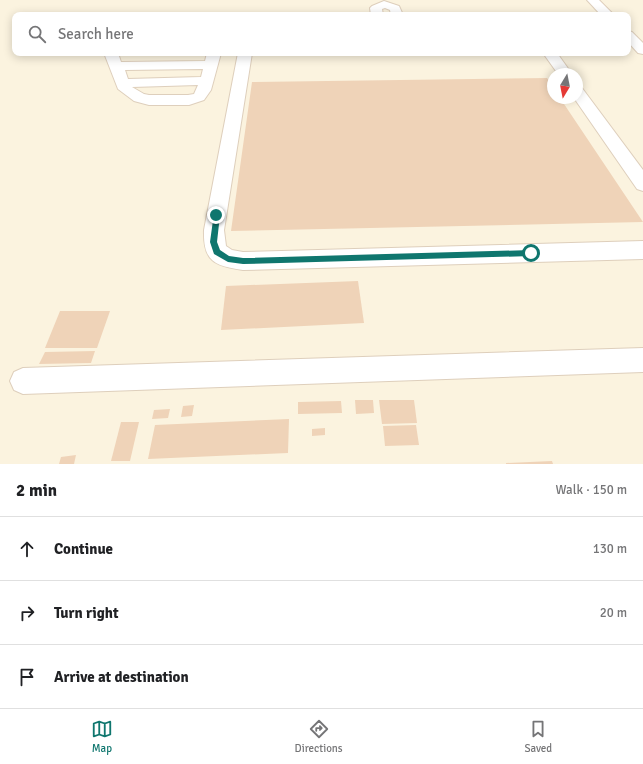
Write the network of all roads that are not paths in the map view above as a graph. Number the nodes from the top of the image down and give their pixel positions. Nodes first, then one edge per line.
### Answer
1 (593, 0) edge
2 (383, 2) edge
3 (377, 12) edge
4 (396, 12) edge
5 (605, 12) edge
6 (631, 38) edge
7 (643, 50) edge
8 (552, 56) edge
9 (113, 60) edge
10 (222, 67) edge
11 (561, 68) edge
12 (583, 99) edge
13 (643, 184) edge
14 (643, 250) edge
15 (643, 360) edge
16 (23, 381) dead end

1 - 5 street
2 - 3 street
2 - 4 street
6 - 7 street
8 - 11 street
9 - 10 street
9 - 10 street
10 - 14 street
12 - 13 street
15 - 16 street

